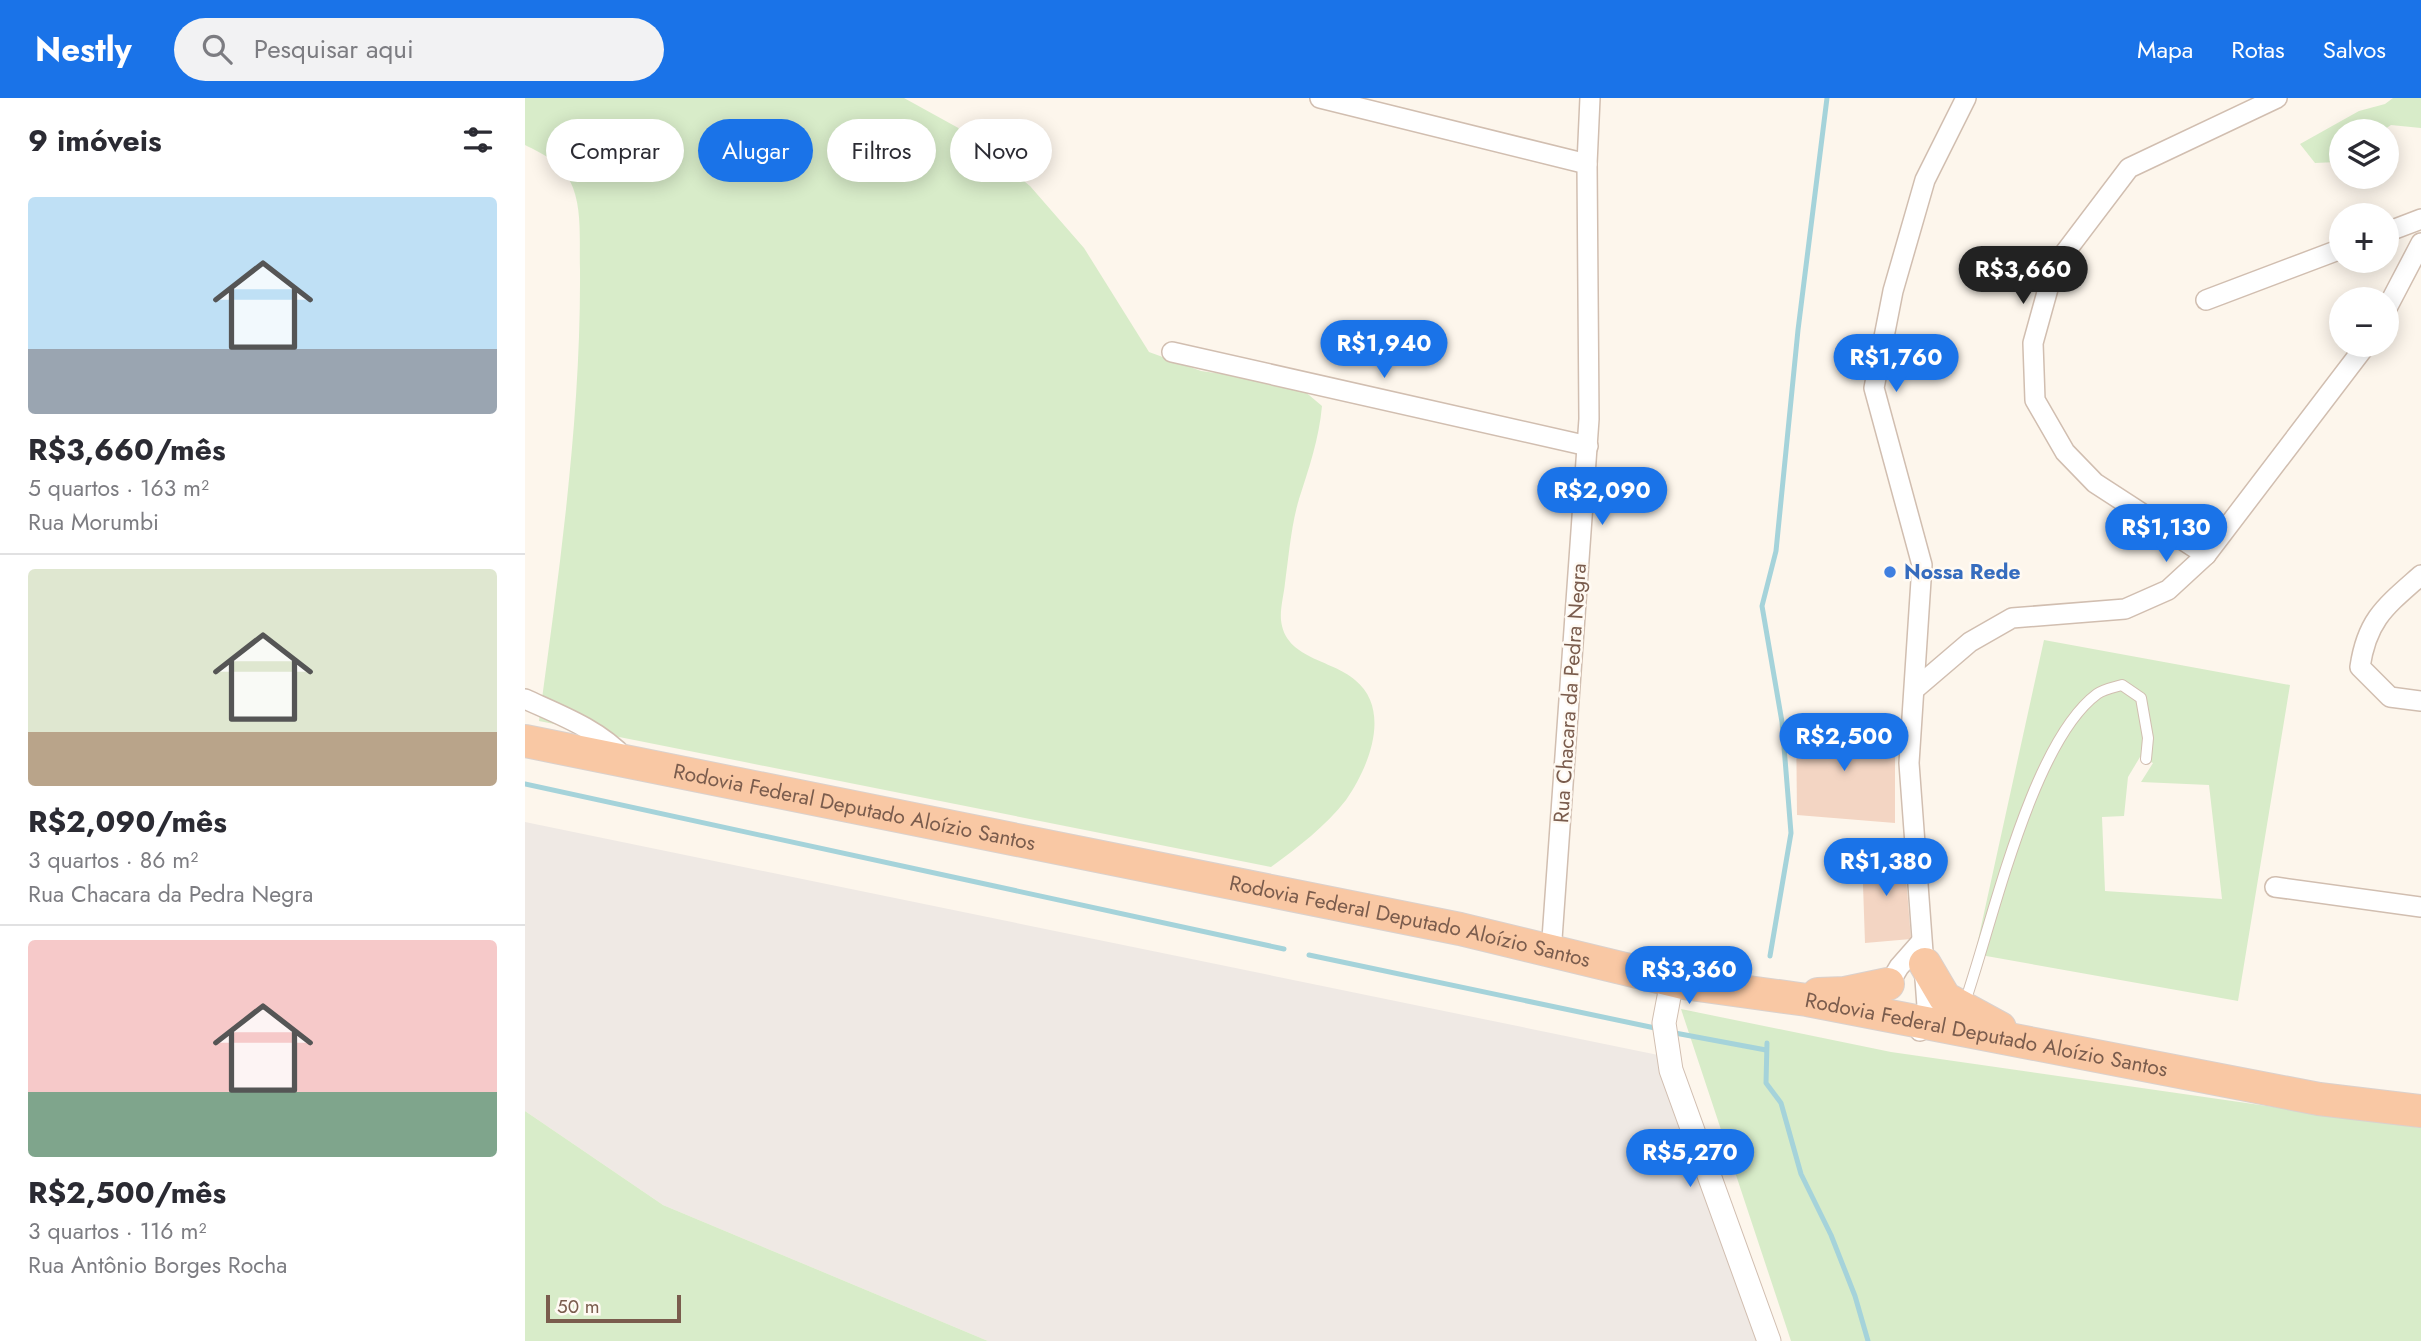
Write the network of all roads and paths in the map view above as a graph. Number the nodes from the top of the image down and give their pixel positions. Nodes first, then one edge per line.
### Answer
1 (1320, 98) edge
2 (1590, 98) edge
3 (1966, 98) edge
4 (2277, 98) edge
5 (1587, 164) junction
6 (2421, 219) edge
7 (2399, 227) edge
8 (2421, 243) edge
9 (2329, 254) edge
10 (2398, 287) edge
11 (2206, 300) dead end
12 (1172, 352) dead end
13 (2357, 357) edge
14 (1588, 446) junction
15 (2206, 555) junction
16 (2421, 575) edge
17 (1915, 689) junction
18 (525, 699) edge
19 (2421, 701) edge
20 (525, 741) edge
21 (2146, 759) dead end
22 (628, 761) junction
23 (2275, 887) dead end
24 (2421, 907) edge
25 (1551, 953) junction
26 (1923, 953) junction
27 (1678, 982) junction
28 (1888, 984) junction
29 (1775, 995) junction
30 (1963, 1009) junction
31 (1877, 1021) junction
32 (1921, 1029) junction
33 (2040, 1046) junction
34 (2106, 1058) junction
35 (2421, 1111) edge
36 (1769, 1341) edge

1 - 5 street
2 - 5 street, Rua Chacara da Pedra Negra
3 - 17 street
4 - 15 street
5 - 14 street, Rua Chacara da Pedra Negra
6 - 7 street
8 - 10 street
9 - 11 street
12 - 14 street
13 - 15 street
14 - 25 street, Rua Chacara da Pedra Negra
15 - 17 street
16 - 19 street
17 - 26 street
18 - 22 street
20 - 22 highway, Rodovia Federal Deputado Aloízio Santos
21 - 30 lane
22 - 25 highway, Rodovia Federal Deputado Aloízio Santos
23 - 24 street
25 - 27 highway, Rodovia Federal Deputado Aloízio Santos
26 - 28 street
26 - 30 highway
26 - 32 street
27 - 29 highway, Rodovia Federal Deputado Aloízio Santos
27 - 31 highway
27 - 36 street
28 - 29 highway
28 - 31 street
29 - 31 highway, Rodovia Federal Deputado Aloízio Santos
30 - 33 highway
31 - 32 highway, Rodovia Federal Deputado Aloízio Santos
32 - 33 highway, Rodovia Federal Deputado Aloízio Santos
32 - 34 highway
33 - 34 highway, Rodovia Federal Deputado Aloízio Santos
34 - 35 highway, Rodovia Federal Deputado Aloízio Santos

